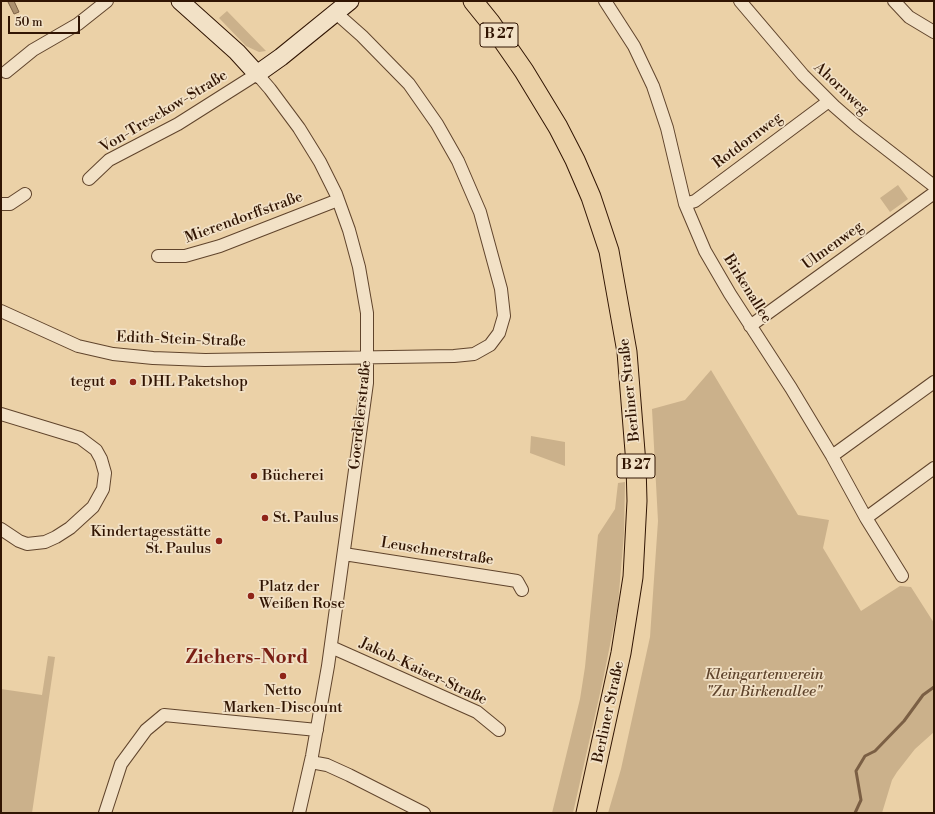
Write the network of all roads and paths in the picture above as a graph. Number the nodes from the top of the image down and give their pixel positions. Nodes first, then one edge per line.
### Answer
1 (106, 1) edge
2 (180, 1) edge
3 (350, 1) edge
4 (472, 1) edge
5 (605, 1) edge
6 (740, 1) edge
7 (894, 1) edge
8 (336, 13) junction
9 (934, 32) edge
10 (6, 72) dead end
11 (257, 74) junction
12 (829, 100) junction
13 (89, 179) dead end
14 (934, 186) edge
15 (934, 193) edge
16 (25, 194) dead end
17 (338, 200) junction
18 (1, 204) edge
19 (685, 204) junction
20 (158, 256) dead end
21 (1, 310) edge
22 (750, 326) junction
23 (368, 357) junction
24 (934, 382) edge
25 (1, 414) edge
26 (832, 456) junction
27 (934, 468) edge
28 (866, 518) junction
29 (1, 529) edge
30 (344, 554) junction
31 (902, 576) dead end
32 (522, 590) dead end
33 (331, 647) junction
34 (317, 730) junction
35 (499, 730) dead end
36 (311, 762) junction
37 (105, 813) edge
38 (299, 813) edge
39 (424, 813) edge
40 (586, 813) edge

1 - 10 street
2 - 11 main road, Goerdelerstraße
3 - 8 main road
4 - 40 highway, Berliner Straße / B 27
5 - 19 street, Birkenallee
6 - 12 street, Ahornweg
7 - 9 street
8 - 11 main road
8 - 23 street, Edith-Stein-Straße
11 - 13 street, Von-Tresckow-Straße
11 - 17 street, Goerdelerstraße
12 - 14 street, Ahornweg
12 - 19 street, Rotdornweg
15 - 22 street, Ulmenweg
16 - 18 street
17 - 20 street, Mierendorffstraße
17 - 23 street, Goerdelerstraße
19 - 22 street, Birkenallee
21 - 23 street, Edith-Stein-Straße
22 - 26 street, Birkenallee
23 - 30 street, Goerdelerstraße
24 - 26 street
25 - 29 street
26 - 28 street, Birkenallee
27 - 28 street
28 - 31 street, Birkenallee
30 - 32 street, Leuschnerstraße
30 - 33 street, Goerdelerstraße
33 - 34 street, Goerdelerstraße
33 - 35 street, Jakob-Kaiser-Straße
34 - 36 street, Goerdelerstraße
34 - 37 street
36 - 38 street, Goerdelerstraße
36 - 39 street

